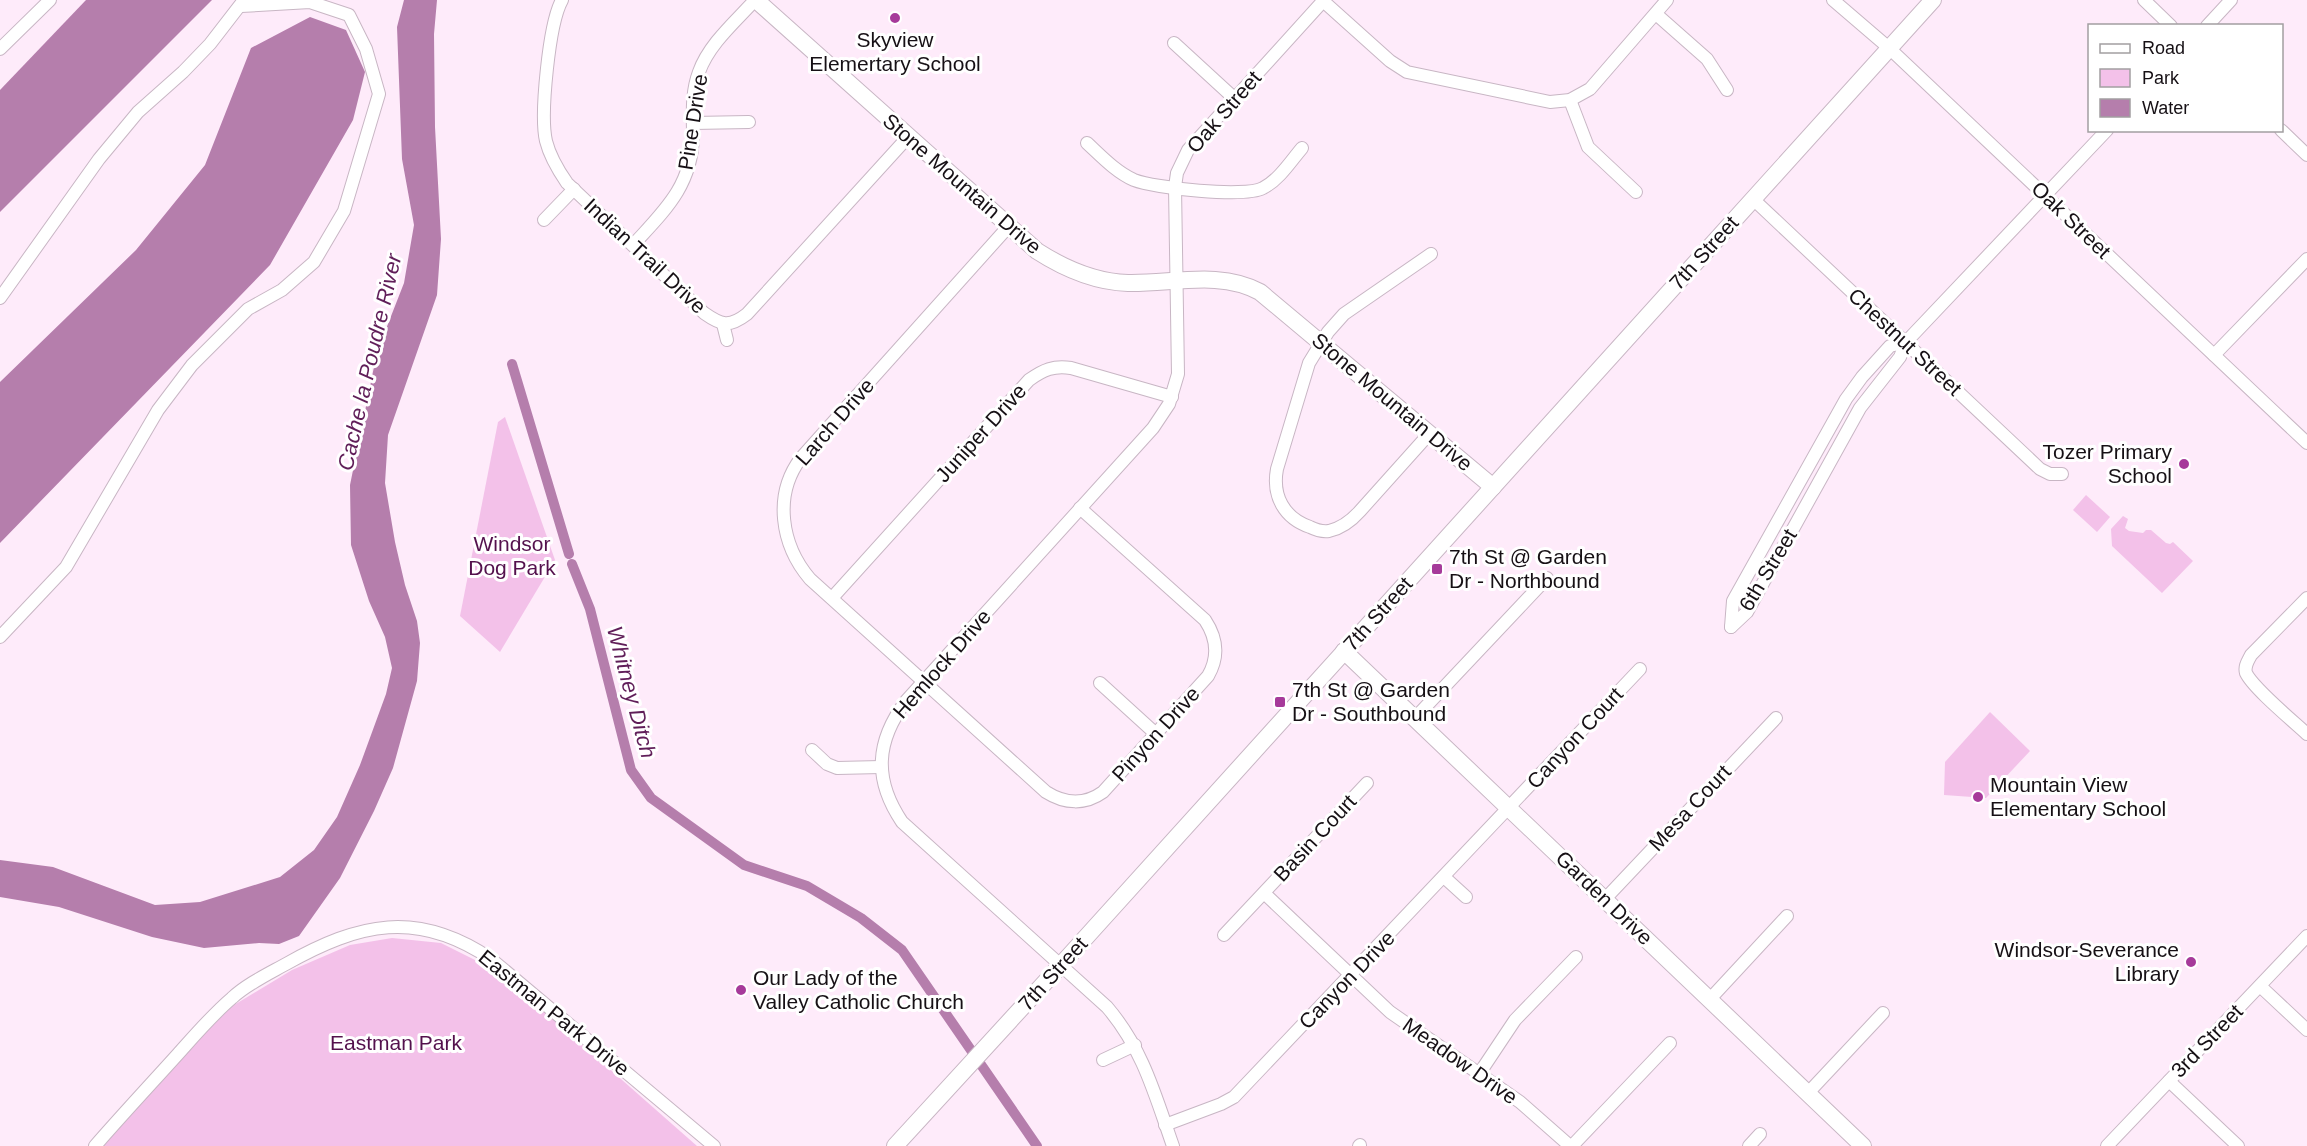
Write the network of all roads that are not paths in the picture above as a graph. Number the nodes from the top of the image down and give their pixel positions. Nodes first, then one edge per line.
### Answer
1 (50, 0) edge
2 (562, 0) edge
3 (755, 0) edge
4 (1323, 0) edge
5 (1667, 0) edge
6 (1833, 0) edge
7 (1932, 0) edge
8 (2144, 0) edge
9 (2231, 0) edge
10 (242, 3) edge
11 (1656, 14) junction
12 (2169, 24) edge
13 (2209, 24) edge
14 (1174, 43) dead end
15 (1889, 48) junction
16 (0, 49) edge
17 (1727, 90) dead end
18 (1235, 99) junction
19 (1570, 100) junction
20 (749, 122) dead end
21 (693, 123) junction
22 (2105, 132) edge
23 (2283, 132) edge
24 (908, 137) junction
25 (1087, 143) dead end
26 (1302, 148) dead end
27 (2307, 155) edge
28 (1175, 187) junction
29 (574, 189) junction
30 (1636, 192) dead end
31 (2045, 195) junction
32 (1753, 200) junction
33 (544, 220) dead end
34 (1008, 227) junction
35 (633, 245) junction
36 (1431, 254) dead end
37 (2307, 259) edge
38 (1176, 281) junction
39 (0, 298) edge
40 (723, 324) junction
41 (727, 340) dead end
42 (1906, 342) junction
43 (1321, 343) junction
44 (2214, 355) junction
45 (1172, 397) junction
46 (1429, 434) junction
47 (2307, 443) edge
48 (2062, 474) dead end
49 (1493, 487) junction
50 (1080, 508) junction
51 (1547, 578) dead end
52 (832, 598) junction
53 (2307, 598) edge
54 (0, 637) edge
55 (1344, 651) junction
56 (1640, 669) dead end
57 (924, 681) junction
58 (1100, 683) dead end
59 (1415, 718) junction
60 (1776, 718) dead end
61 (1156, 734) junction
62 (2307, 734) edge
63 (812, 750) dead end
64 (881, 767) junction
65 (1367, 783) dead end
66 (1510, 808) junction
67 (1444, 878) junction
68 (1264, 893) junction
69 (1466, 897) dead end
70 (1605, 899) junction
71 (1787, 916) dead end
72 (1224, 935) dead end
73 (2307, 936) edge
74 (1576, 957) dead end
75 (1060, 966) junction
76 (1351, 976) junction
77 (2260, 986) junction
78 (1710, 999) junction
79 (1883, 1013) dead end
80 (2307, 1030) edge
81 (1670, 1043) dead end
82 (1135, 1045) junction
83 (1103, 1060) dead end
84 (1479, 1074) junction
85 (2169, 1081) junction
86 (1808, 1093) junction
87 (1165, 1125) junction
88 (1760, 1134) dead end
89 (95, 1146) edge
90 (714, 1146) edge
91 (896, 1146) edge
92 (1173, 1146) edge
93 (1571, 1146) edge
94 (1749, 1146) edge
95 (1863, 1146) edge
96 (2107, 1146) edge
97 (2238, 1146) edge

1 - 16 street
2 - 29 street, Indian Trail Drive
3 - 21 street, Pine Drive
3 - 24 street, Stone Mountain Drive
4 - 18 street, Oak Street
4 - 19 street
5 - 11 street
6 - 15 street, Oak Street
7 - 15 street, 7th Street
8 - 12 street
9 - 13 street
10 - 39 street
10 - 54 street
11 - 17 street
11 - 19 street
14 - 18 street
15 - 31 street, Oak Street
15 - 32 street, 7th Street
18 - 28 street, Oak Street
19 - 30 street
20 - 21 street
21 - 35 street, Pine Drive
22 - 31 street, 6th Street
23 - 27 street
24 - 34 street, Stone Mountain Drive
24 - 40 street, Indian Trail Drive
25 - 28 street
26 - 28 street
28 - 38 street, Oak Street
29 - 33 street
29 - 35 street, Indian Trail Drive
31 - 42 street, 6th Street
31 - 44 street, Oak Street
32 - 42 street, Chestnut Street
32 - 49 street, 7th Street
34 - 38 street, Stone Mountain Drive
34 - 52 street, Larch Drive
35 - 40 street, Indian Trail Drive
36 - 43 street
37 - 44 street
38 - 43 street, Stone Mountain Drive
38 - 45 street, Hemlock Drive
40 - 41 street
42 - 42 street, 6th Street
42 - 48 street, Chestnut Street
43 - 46 street, Stone Mountain Drive
43 - 46 street
44 - 47 street, Oak Street
45 - 50 street, Hemlock Drive
45 - 52 street, Juniper Drive
46 - 49 street, Stone Mountain Drive
49 - 55 street, 7th Street
50 - 57 street, Hemlock Drive
50 - 61 street, Pinyon Drive
51 - 59 street
52 - 57 street, Larch Drive
53 - 62 street
55 - 59 street, Garden Drive
55 - 75 street, 7th Street
56 - 66 street, Canyon Court
57 - 61 street, Pinyon Drive
57 - 64 street, Hemlock Drive
58 - 61 street
59 - 66 street, Garden Drive
60 - 70 street, Mesa Court
63 - 64 street
64 - 75 street, Hemlock Drive
65 - 68 street, Basin Court
66 - 67 street, Canyon Drive
66 - 70 street, Garden Drive
67 - 69 street
67 - 76 street, Canyon Drive
68 - 72 street, Basin Court
68 - 76 street, Basin Court
70 - 78 street, Garden Drive
71 - 78 street
73 - 77 street, 3rd Street
74 - 84 street
75 - 82 street, Hemlock Drive
75 - 91 street, 7th Street
76 - 84 street, Meadow Drive
76 - 87 street, Canyon Drive
77 - 80 street
77 - 85 street, 3rd Street
78 - 86 street, Garden Drive
79 - 86 street
81 - 93 street
82 - 83 street
82 - 87 street, Hemlock Drive
84 - 93 street, Meadow Drive
85 - 96 street, 3rd Street
85 - 97 street
86 - 95 street, Garden Drive
87 - 92 street, Hemlock Drive
88 - 94 street
89 - 90 street, Eastman Park Drive

